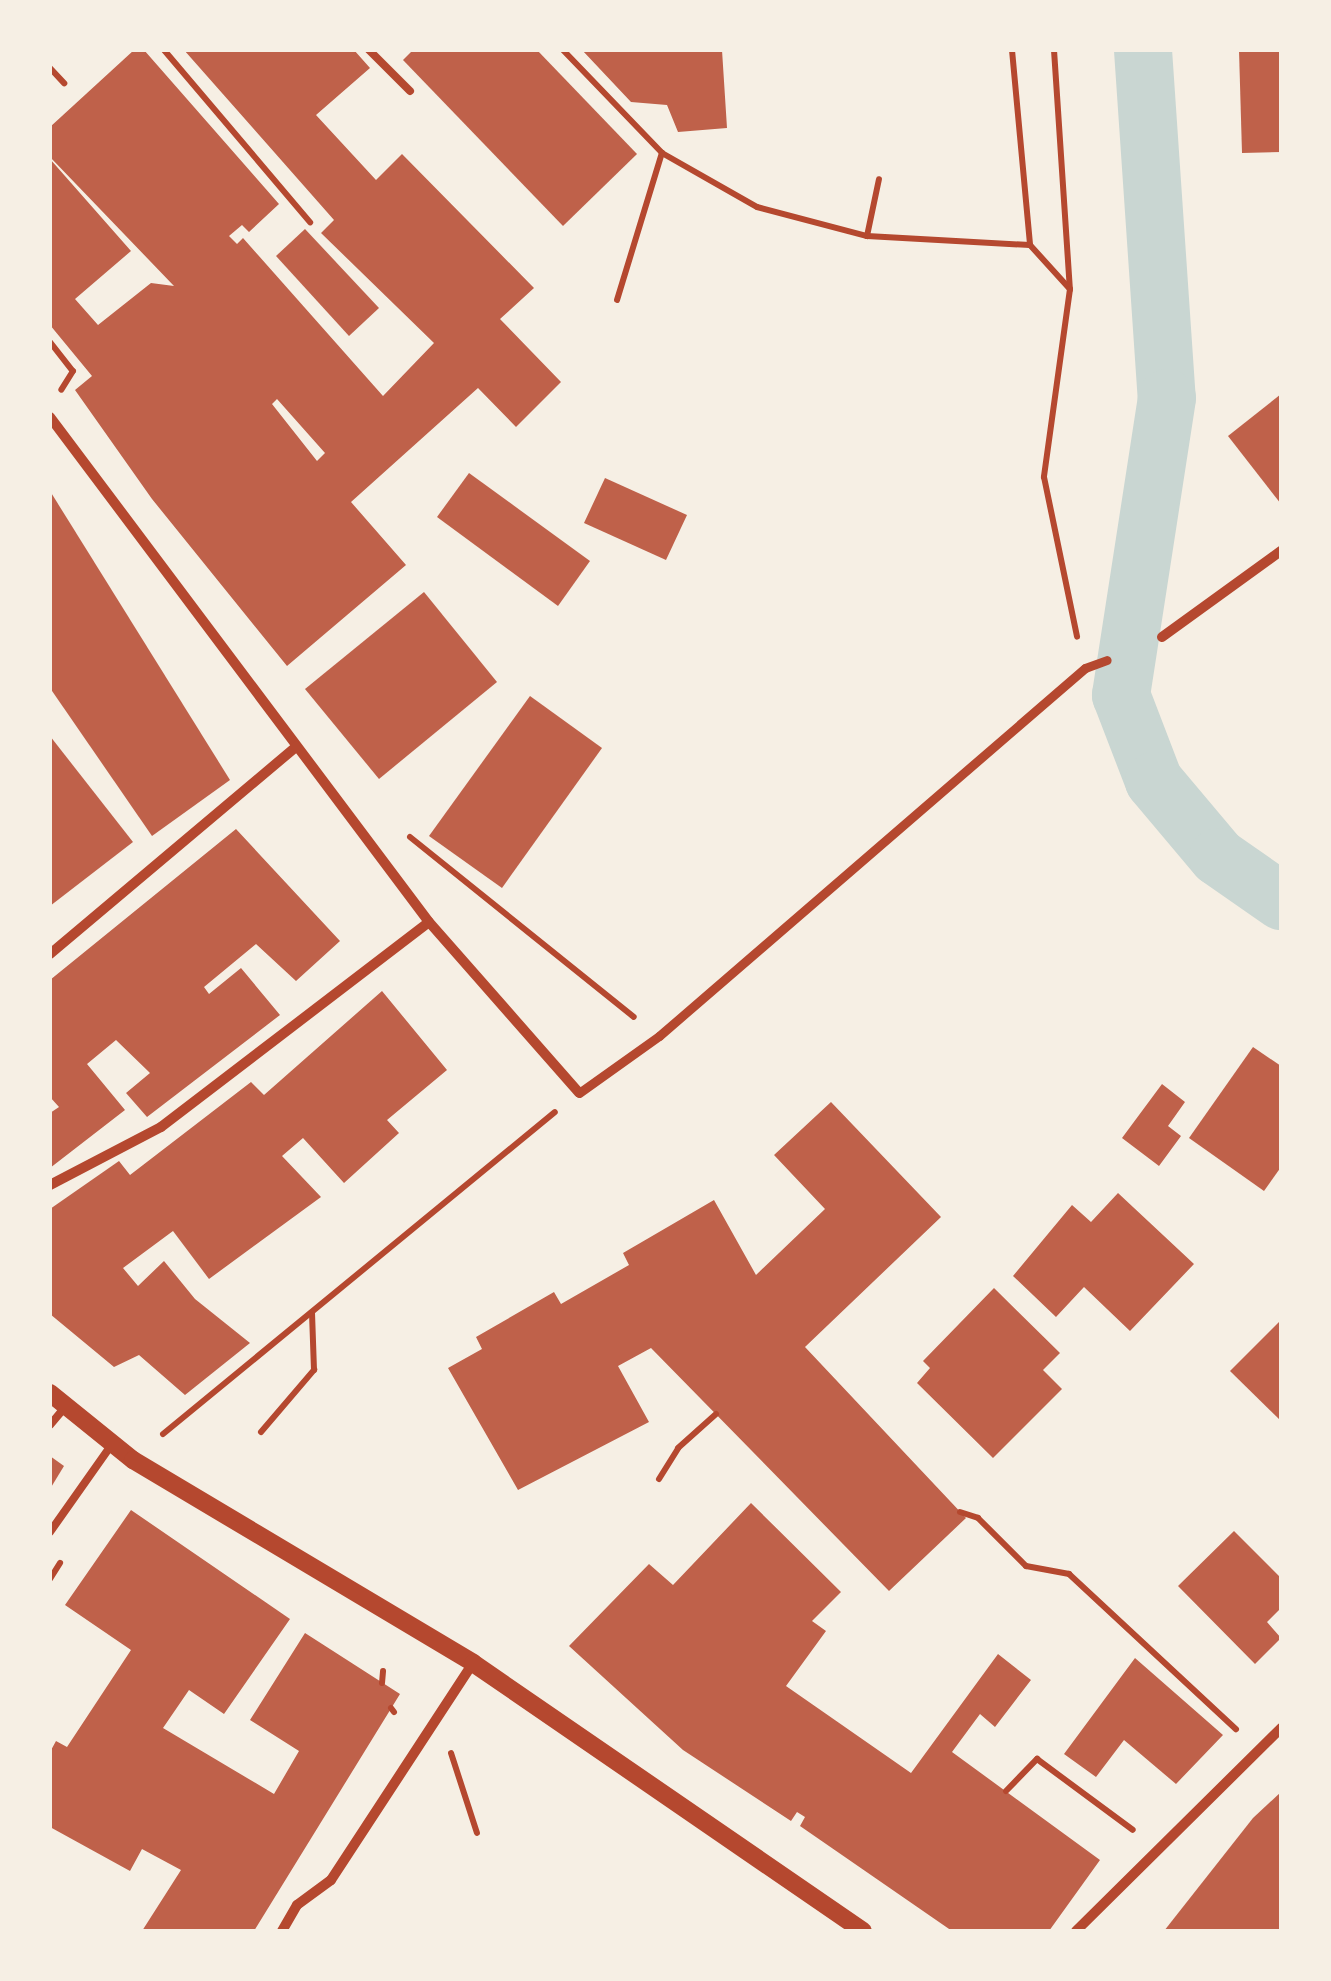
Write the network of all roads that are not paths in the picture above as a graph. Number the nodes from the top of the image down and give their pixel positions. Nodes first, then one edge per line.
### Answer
1 (370, 50) edge
2 (410, 91) dead end
3 (50, 417) edge
4 (1281, 550) edge
5 (1162, 637) dead end
6 (1107, 660) dead end
7 (296, 747) junction
8 (428, 922) junction
9 (50, 954) edge
10 (579, 1092) joint
11 (50, 1186) edge
12 (50, 1393) edge
13 (66, 1406) junction
14 (50, 1425) edge
15 (112, 1444) junction
16 (50, 1532) edge
17 (473, 1663) junction
18 (1281, 1728) edge
19 (282, 1931) edge
20 (862, 1931) edge
21 (1076, 1931) edge

1 - 2 lane
3 - 7 street
4 - 5 street
6 - 10 street
7 - 8 street
7 - 9 street
8 - 10 street
8 - 11 street
12 - 13 street
13 - 14 lane
13 - 15 street
15 - 16 lane
15 - 17 street
17 - 19 street
17 - 20 street
18 - 21 street

